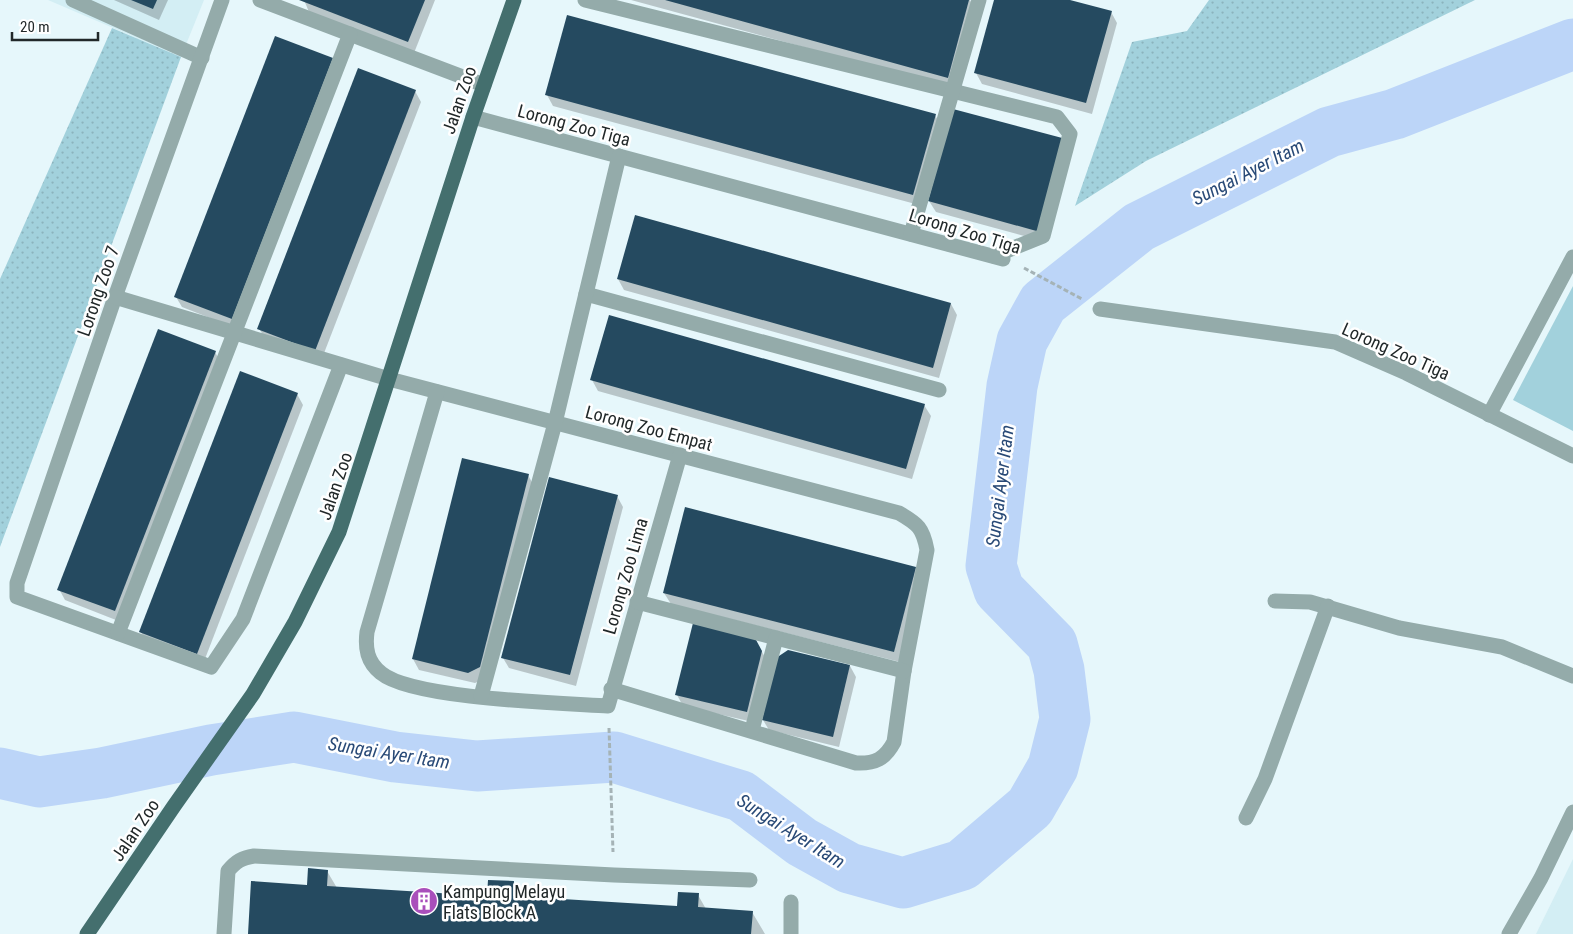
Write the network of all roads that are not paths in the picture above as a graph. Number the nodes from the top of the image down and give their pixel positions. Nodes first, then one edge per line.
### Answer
1 (73, 0) edge
2 (222, 0) edge
3 (260, 0) edge
4 (514, 0) edge
5 (585, 0) edge
6 (980, 0) edge
7 (350, 34) junction
8 (202, 58) junction
9 (484, 85) junction
10 (954, 92) junction
11 (473, 117) junction
12 (619, 156) junction
13 (911, 234) junction
14 (994, 256) junction
15 (1573, 257) edge
16 (1010, 261) road end
17 (586, 294) junction
18 (115, 297) junction
19 (1100, 308) road end
20 (234, 332) junction
21 (341, 365) junction
22 (389, 379) junction
23 (939, 390) dead end
24 (437, 392) junction
25 (1489, 415) junction
26 (555, 423) junction
27 (680, 456) junction
28 (1573, 456) edge
29 (637, 602) junction
30 (1274, 602) dead end
31 (1328, 606) junction
32 (118, 633) junction
33 (776, 638) junction
34 (904, 671) junction
35 (1573, 676) edge
36 (611, 689) junction
37 (481, 696) junction
38 (752, 730) junction
39 (1573, 812) edge
40 (1246, 818) dead end
41 (750, 880) dead end
42 (791, 902) dead end
43 (88, 934) edge
44 (224, 934) edge
45 (791, 934) edge
46 (1509, 934) edge

1 - 8 street
2 - 8 street, Lorong Zoo 7
3 - 7 street
4 - 9 main road, Jalan Zoo
5 - 10 street
6 - 10 street
7 - 9 street
7 - 20 street
8 - 18 street, Lorong Zoo 7
9 - 11 main road, Jalan Zoo
10 - 13 street
10 - 14 street
11 - 12 street, Lorong Zoo Tiga
11 - 22 main road, Jalan Zoo
12 - 13 street, Lorong Zoo Tiga
12 - 17 street
13 - 14 street, Lorong Zoo Tiga
14 - 16 street, Lorong Zoo Tiga
15 - 25 street
17 - 23 street
17 - 26 street
18 - 20 street, Lorong Zoo Empat
18 - 32 street, Lorong Zoo 7
19 - 25 street, Lorong Zoo Tiga
20 - 21 street, Lorong Zoo Empat
20 - 32 street
21 - 22 street, Lorong Zoo Empat
21 - 32 street
22 - 24 street, Lorong Zoo Empat
22 - 43 main road, Jalan Zoo
24 - 26 street, Lorong Zoo Empat
24 - 37 street
25 - 28 street, Lorong Zoo Tiga
26 - 27 street, Lorong Zoo Empat
26 - 37 street
27 - 29 street, Lorong Zoo Lima
27 - 34 street, Lorong Zoo Empat
29 - 33 street
29 - 36 street, Lorong Zoo Lima
30 - 31 street
31 - 35 street
31 - 40 street
33 - 34 street
33 - 38 street
34 - 38 street
36 - 37 street, Lorong Zoo Lima
36 - 38 street
39 - 46 street
41 - 44 street
42 - 45 street

